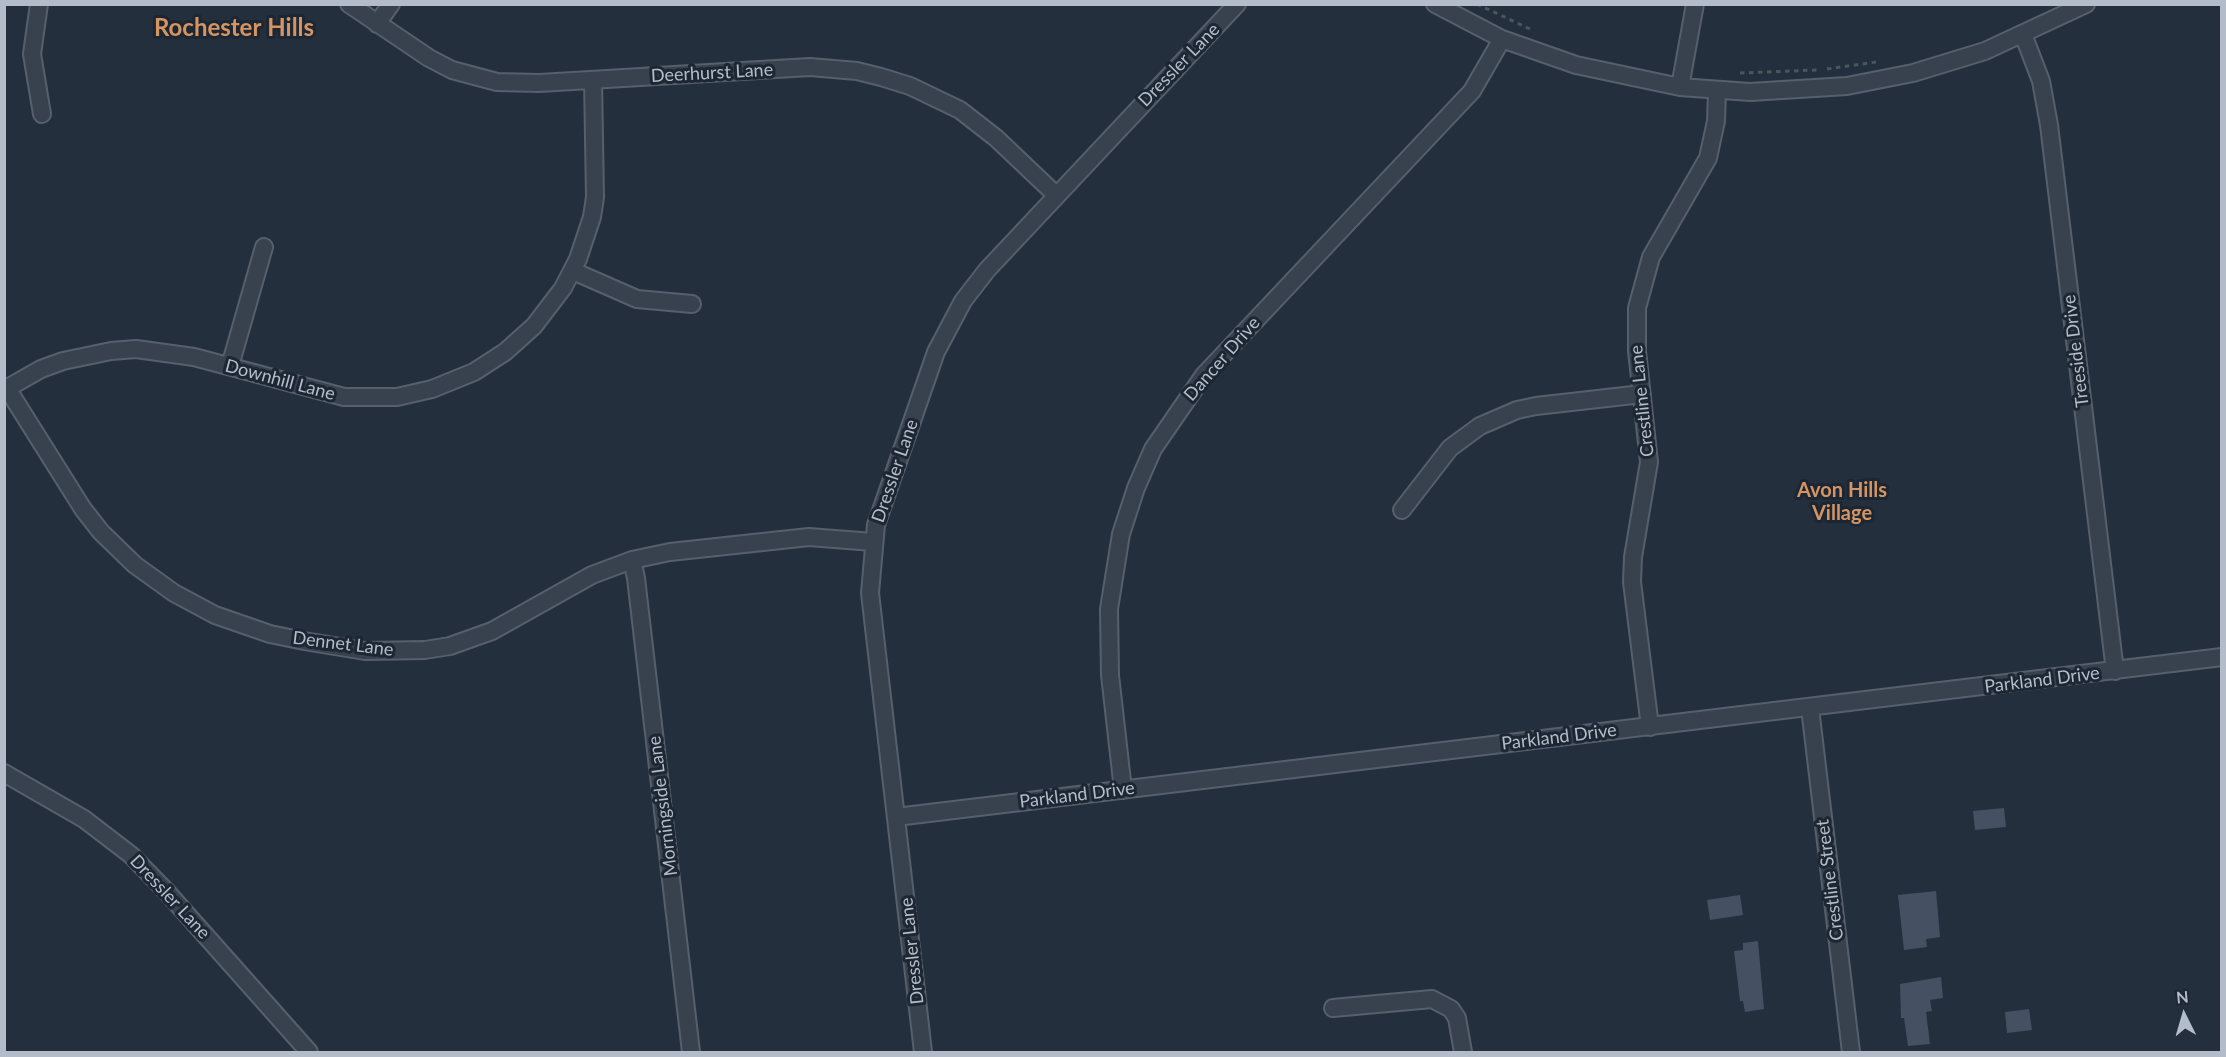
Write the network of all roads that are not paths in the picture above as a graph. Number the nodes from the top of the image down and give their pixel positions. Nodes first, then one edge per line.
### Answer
1 (39, 4) edge
2 (349, 4) edge
3 (391, 4) edge
4 (1237, 4) edge
5 (1435, 4) edge
6 (1695, 4) edge
7 (2086, 4) edge
8 (377, 24) junction
9 (2023, 34) junction
10 (1502, 39) junction
11 (593, 80) junction
12 (1680, 87) junction
13 (1717, 91) junction
14 (42, 114) dead end
15 (1056, 195) junction
16 (264, 247) dead end
17 (573, 271) junction
18 (692, 304) dead end
19 (230, 366) junction
20 (6, 389) edge
21 (1642, 394) junction
22 (1402, 510) dead end
23 (873, 542) junction
24 (632, 560) junction
25 (2222, 657) edge
26 (2115, 671) junction
27 (1810, 708) junction
28 (1650, 727) junction
29 (4, 773) edge
30 (1123, 789) junction
31 (896, 817) junction
32 (1333, 1008) dead end
33 (309, 1053) edge
34 (691, 1053) edge
35 (923, 1053) edge
36 (1462, 1053) edge
37 (1851, 1053) edge

1 - 14 street
2 - 8 street, Deerhurst Lane
3 - 8 street
4 - 15 street, Dressler Lane
5 - 10 street
6 - 12 street
7 - 9 street
8 - 11 street, Deerhurst Lane
9 - 13 street
9 - 26 street, Treeside Drive
10 - 12 street
10 - 30 street, Dancer Drive
11 - 15 street, Deerhurst Lane
11 - 17 street, Downhill Lane
12 - 13 street
13 - 21 street, Crestline Lane
15 - 23 street, Dressler Lane
16 - 19 street
17 - 18 street
17 - 19 street, Downhill Lane
19 - 20 street, Downhill Lane
20 - 24 street, Dennet Lane
21 - 22 street
21 - 28 street, Crestline Lane
23 - 24 street, Dennet Lane
23 - 31 street, Dressler Lane
24 - 34 street, Morningside Lane
25 - 26 street, Parkland Drive
26 - 27 street, Parkland Drive
27 - 28 street, Parkland Drive
27 - 37 street, Crestline Street
28 - 30 street, Parkland Drive
29 - 33 street, Dressler Lane
30 - 31 street, Parkland Drive
31 - 35 street, Dressler Lane
32 - 36 street

